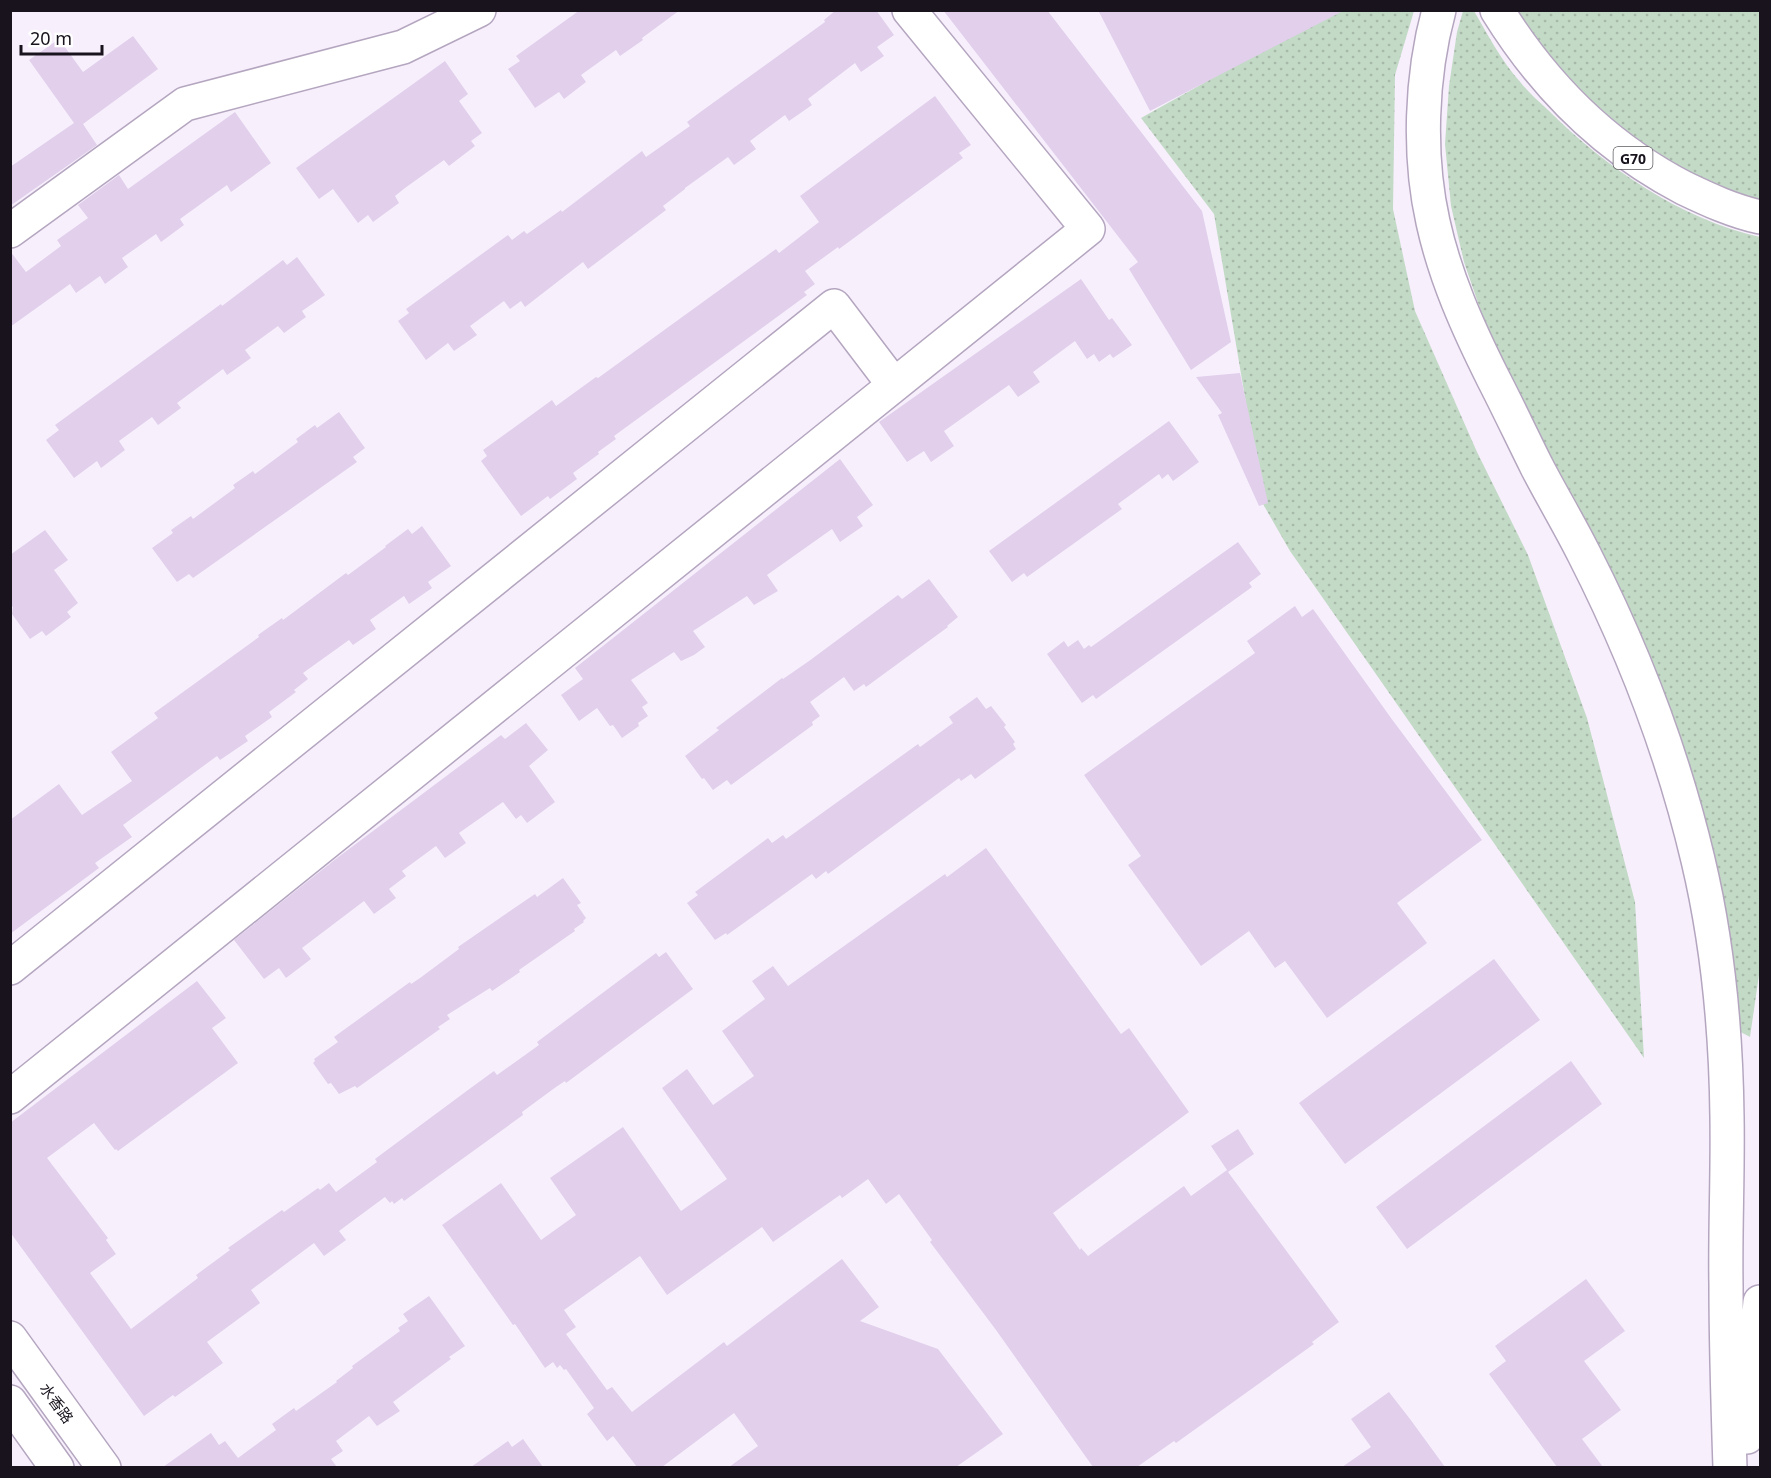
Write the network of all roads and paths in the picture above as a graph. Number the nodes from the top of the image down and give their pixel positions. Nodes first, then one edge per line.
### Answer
1 (479, 10) edge
2 (909, 10) edge
3 (1439, 10) edge
4 (1497, 10) edge
5 (1761, 217) edge
6 (10, 231) edge
7 (894, 385) junction
8 (10, 968) edge
9 (10, 1097) edge
10 (1761, 1302) edge
11 (10, 1338) edge
12 (10, 1402) edge
13 (57, 1467) edge
14 (104, 1467) edge
15 (1730, 1467) edge
16 (1744, 1467) edge

1 - 6 main road
2 - 7 main road
3 - 15 main road
4 - 5 main road, G70
7 - 8 main road
7 - 9 main road
10 - 16 main road
11 - 14 main road, 水香路
12 - 13 main road

